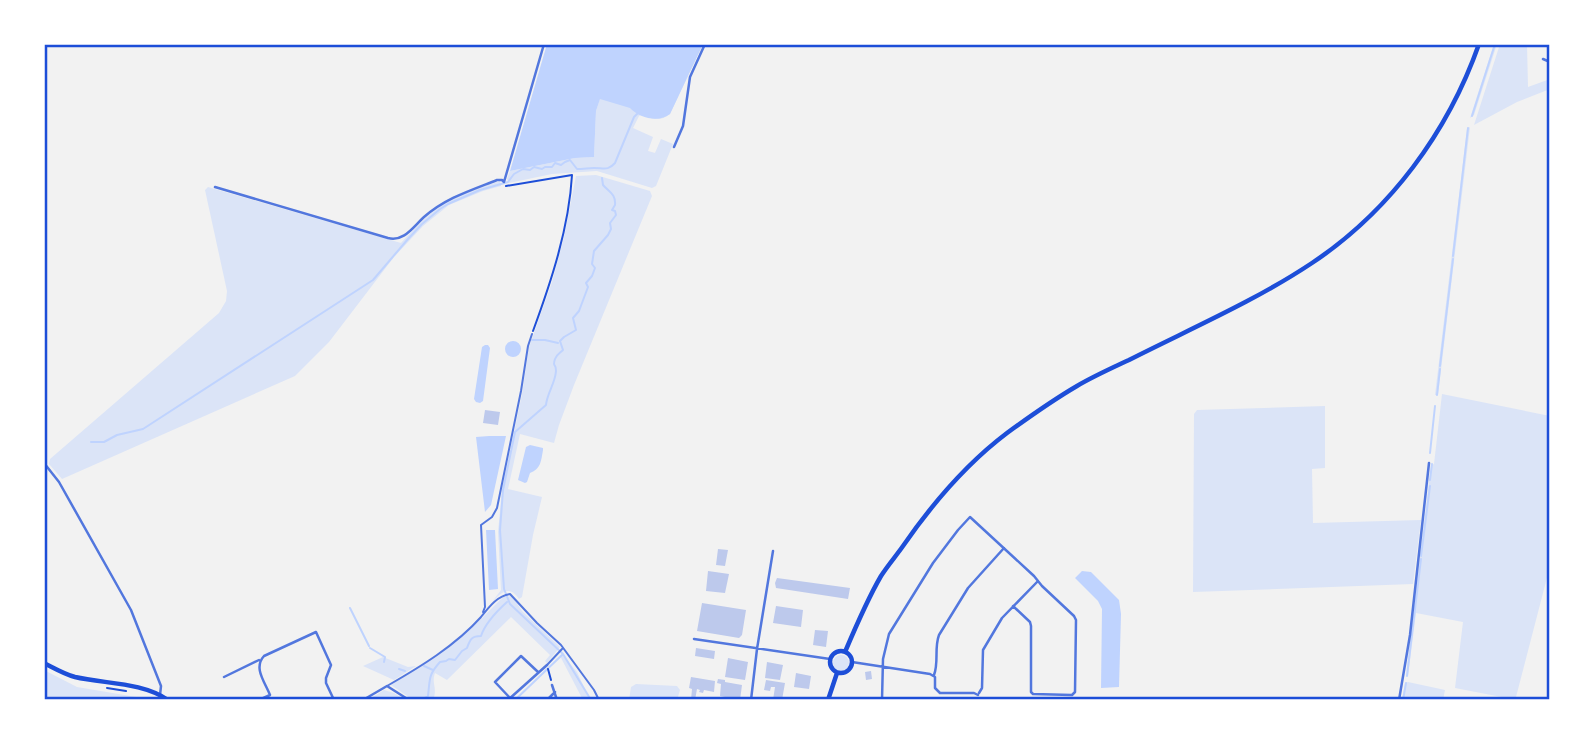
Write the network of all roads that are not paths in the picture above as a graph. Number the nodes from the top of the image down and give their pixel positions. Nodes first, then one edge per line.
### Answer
1 (544, 44) edge
2 (705, 44) edge
3 (1479, 44) edge
4 (1543, 60) dead end
5 (1550, 62) edge
6 (674, 147) dead end
7 (215, 187) dead end
8 (532, 334) road end
9 (44, 463) edge
10 (1429, 463) dead end
11 (1004, 548) junction
12 (772, 551) dead end
13 (1038, 581) junction
14 (1013, 606) junction
15 (483, 613) junction
16 (694, 639) dead end
17 (563, 648) junction
18 (757, 649) junction
19 (845, 652) junction
20 (830, 659) junction
21 (260, 660) junction
22 (852, 662) junction
23 (44, 663) edge
24 (547, 665) joint
25 (882, 666) junction
26 (538, 672) junction
27 (837, 673) junction
28 (933, 675) junction
29 (224, 677) dead end
30 (387, 685) junction
31 (552, 685) road end
32 (555, 692) junction
33 (937, 692) junction
34 (978, 695) junction
35 (159, 698) edge
36 (936, 698) dead end
37 (509, 699) edge
38 (168, 700) edge
39 (259, 700) edge
40 (334, 700) edge
41 (363, 700) edge
42 (409, 700) edge
43 (547, 700) edge
44 (557, 700) edge
45 (599, 700) edge
46 (751, 700) edge
47 (828, 700) edge
48 (882, 700) edge
49 (980, 700) edge
50 (1399, 700) edge

1 - 7 street
2 - 6 street
3 - 19 main road
4 - 5 street
8 - 15 lane
9 - 35 street
10 - 50 street
11 - 13 street
11 - 25 street
11 - 28 street
12 - 18 street
13 - 14 street
13 - 14 street
14 - 34 street
15 - 17 lane
15 - 30 lane
16 - 18 street
17 - 24 lane
17 - 45 lane
18 - 20 street
18 - 46 street
19 - 20 main road
19 - 22 main road
20 - 27 main road
21 - 29 street
21 - 39 street
21 - 40 street
22 - 25 street
22 - 27 main road
23 - 35 main road
24 - 26 street
25 - 28 street
25 - 48 street
26 - 37 street
26 - 37 street
27 - 47 main road
28 - 33 street
30 - 41 street
30 - 42 street
31 - 32 street
32 - 43 street
32 - 44 street
33 - 34 street
33 - 36 street
34 - 49 street
35 - 38 main road

